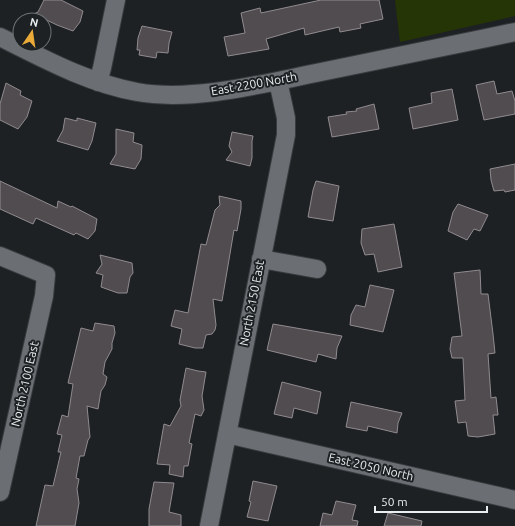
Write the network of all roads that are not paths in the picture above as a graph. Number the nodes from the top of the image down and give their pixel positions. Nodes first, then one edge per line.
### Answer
1 (116, 0) edge
2 (515, 32) edge
3 (0, 37) edge
4 (278, 81) junction
5 (98, 82) junction
6 (0, 256) edge
7 (261, 259) junction
8 (317, 269) dead end
9 (227, 434) junction
10 (0, 492) edge
11 (515, 500) edge
12 (209, 526) edge

1 - 5 street
2 - 4 street, East 2200 North
3 - 5 street, East 2200 North
4 - 5 street, East 2200 North
4 - 7 street, North 2150 East
6 - 10 street, North 2100 East
7 - 8 street
7 - 9 street, North 2150 East
9 - 11 street, East 2050 North
9 - 12 street, North 2150 East

